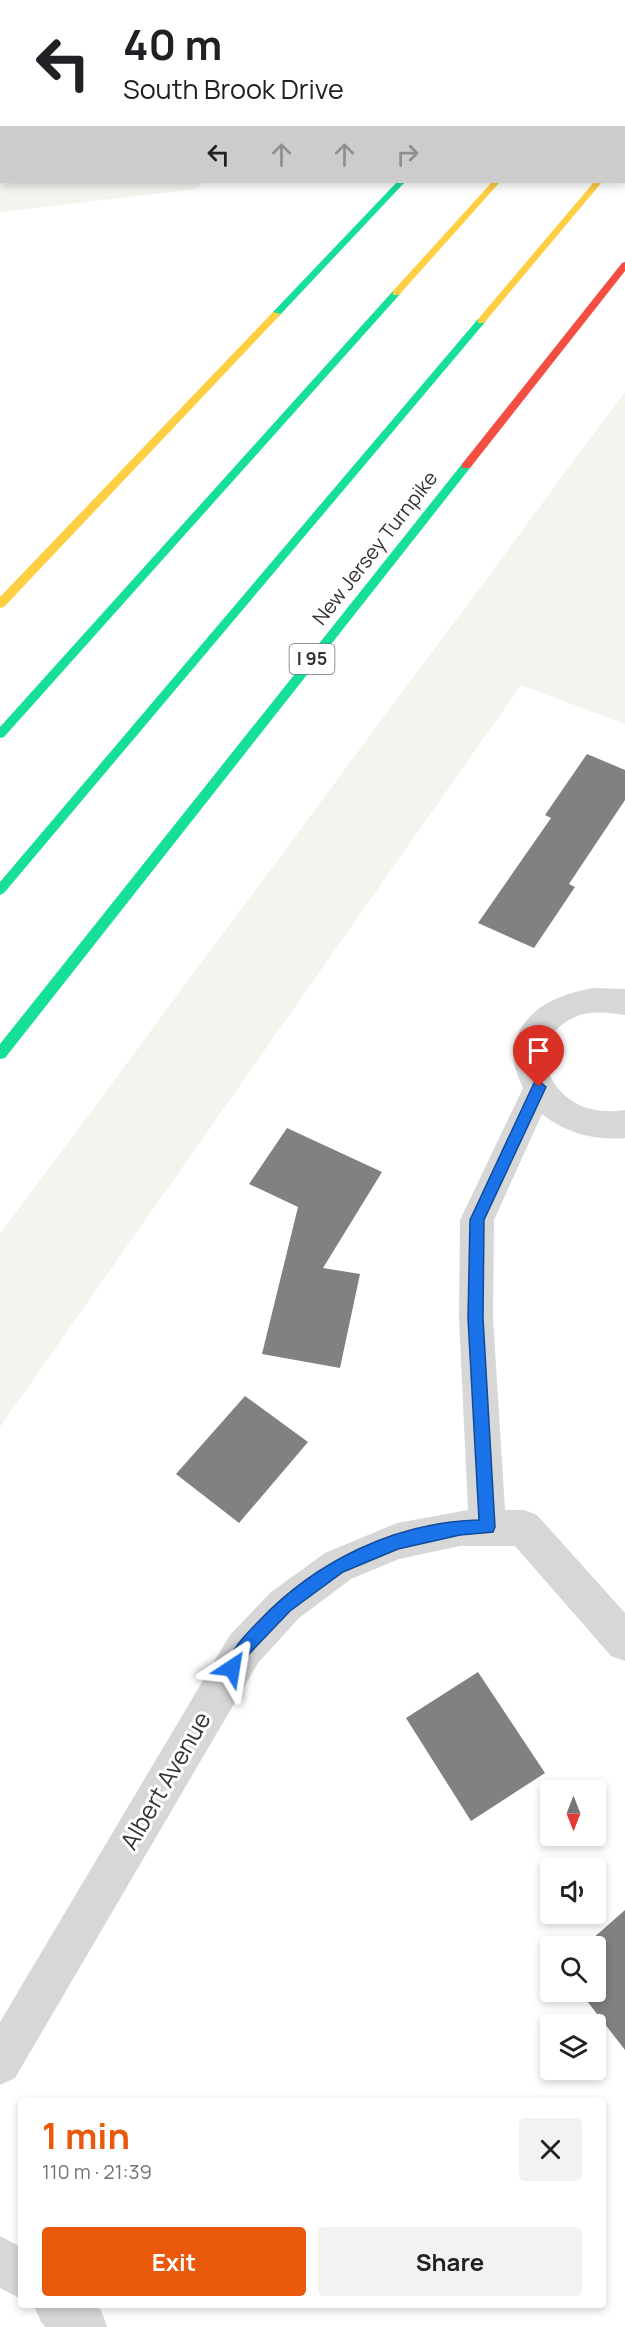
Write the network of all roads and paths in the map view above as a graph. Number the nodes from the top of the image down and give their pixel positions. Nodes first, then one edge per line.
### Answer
1 (400, 183) edge
2 (495, 183) edge
3 (597, 183) edge
4 (625, 265) edge
5 (0, 604) edge
6 (0, 734) edge
7 (0, 891) edge
8 (625, 1002) edge
9 (0, 1054) edge
10 (539, 1087) junction
11 (625, 1124) edge
12 (487, 1527) junction
13 (625, 1642) edge
14 (0, 2063) edge
15 (0, 2259) edge
16 (18, 2274) edge
17 (60, 2308) edge
18 (84, 2327) edge

1 - 5 highway
2 - 6 highway
3 - 7 highway
4 - 9 highway, New Jersey Turnpike / I 95
8 - 10 street
10 - 11 street
10 - 12 street
12 - 13 street, Albert Avenue
12 - 14 street, Albert Avenue
15 - 16 street
17 - 18 street

